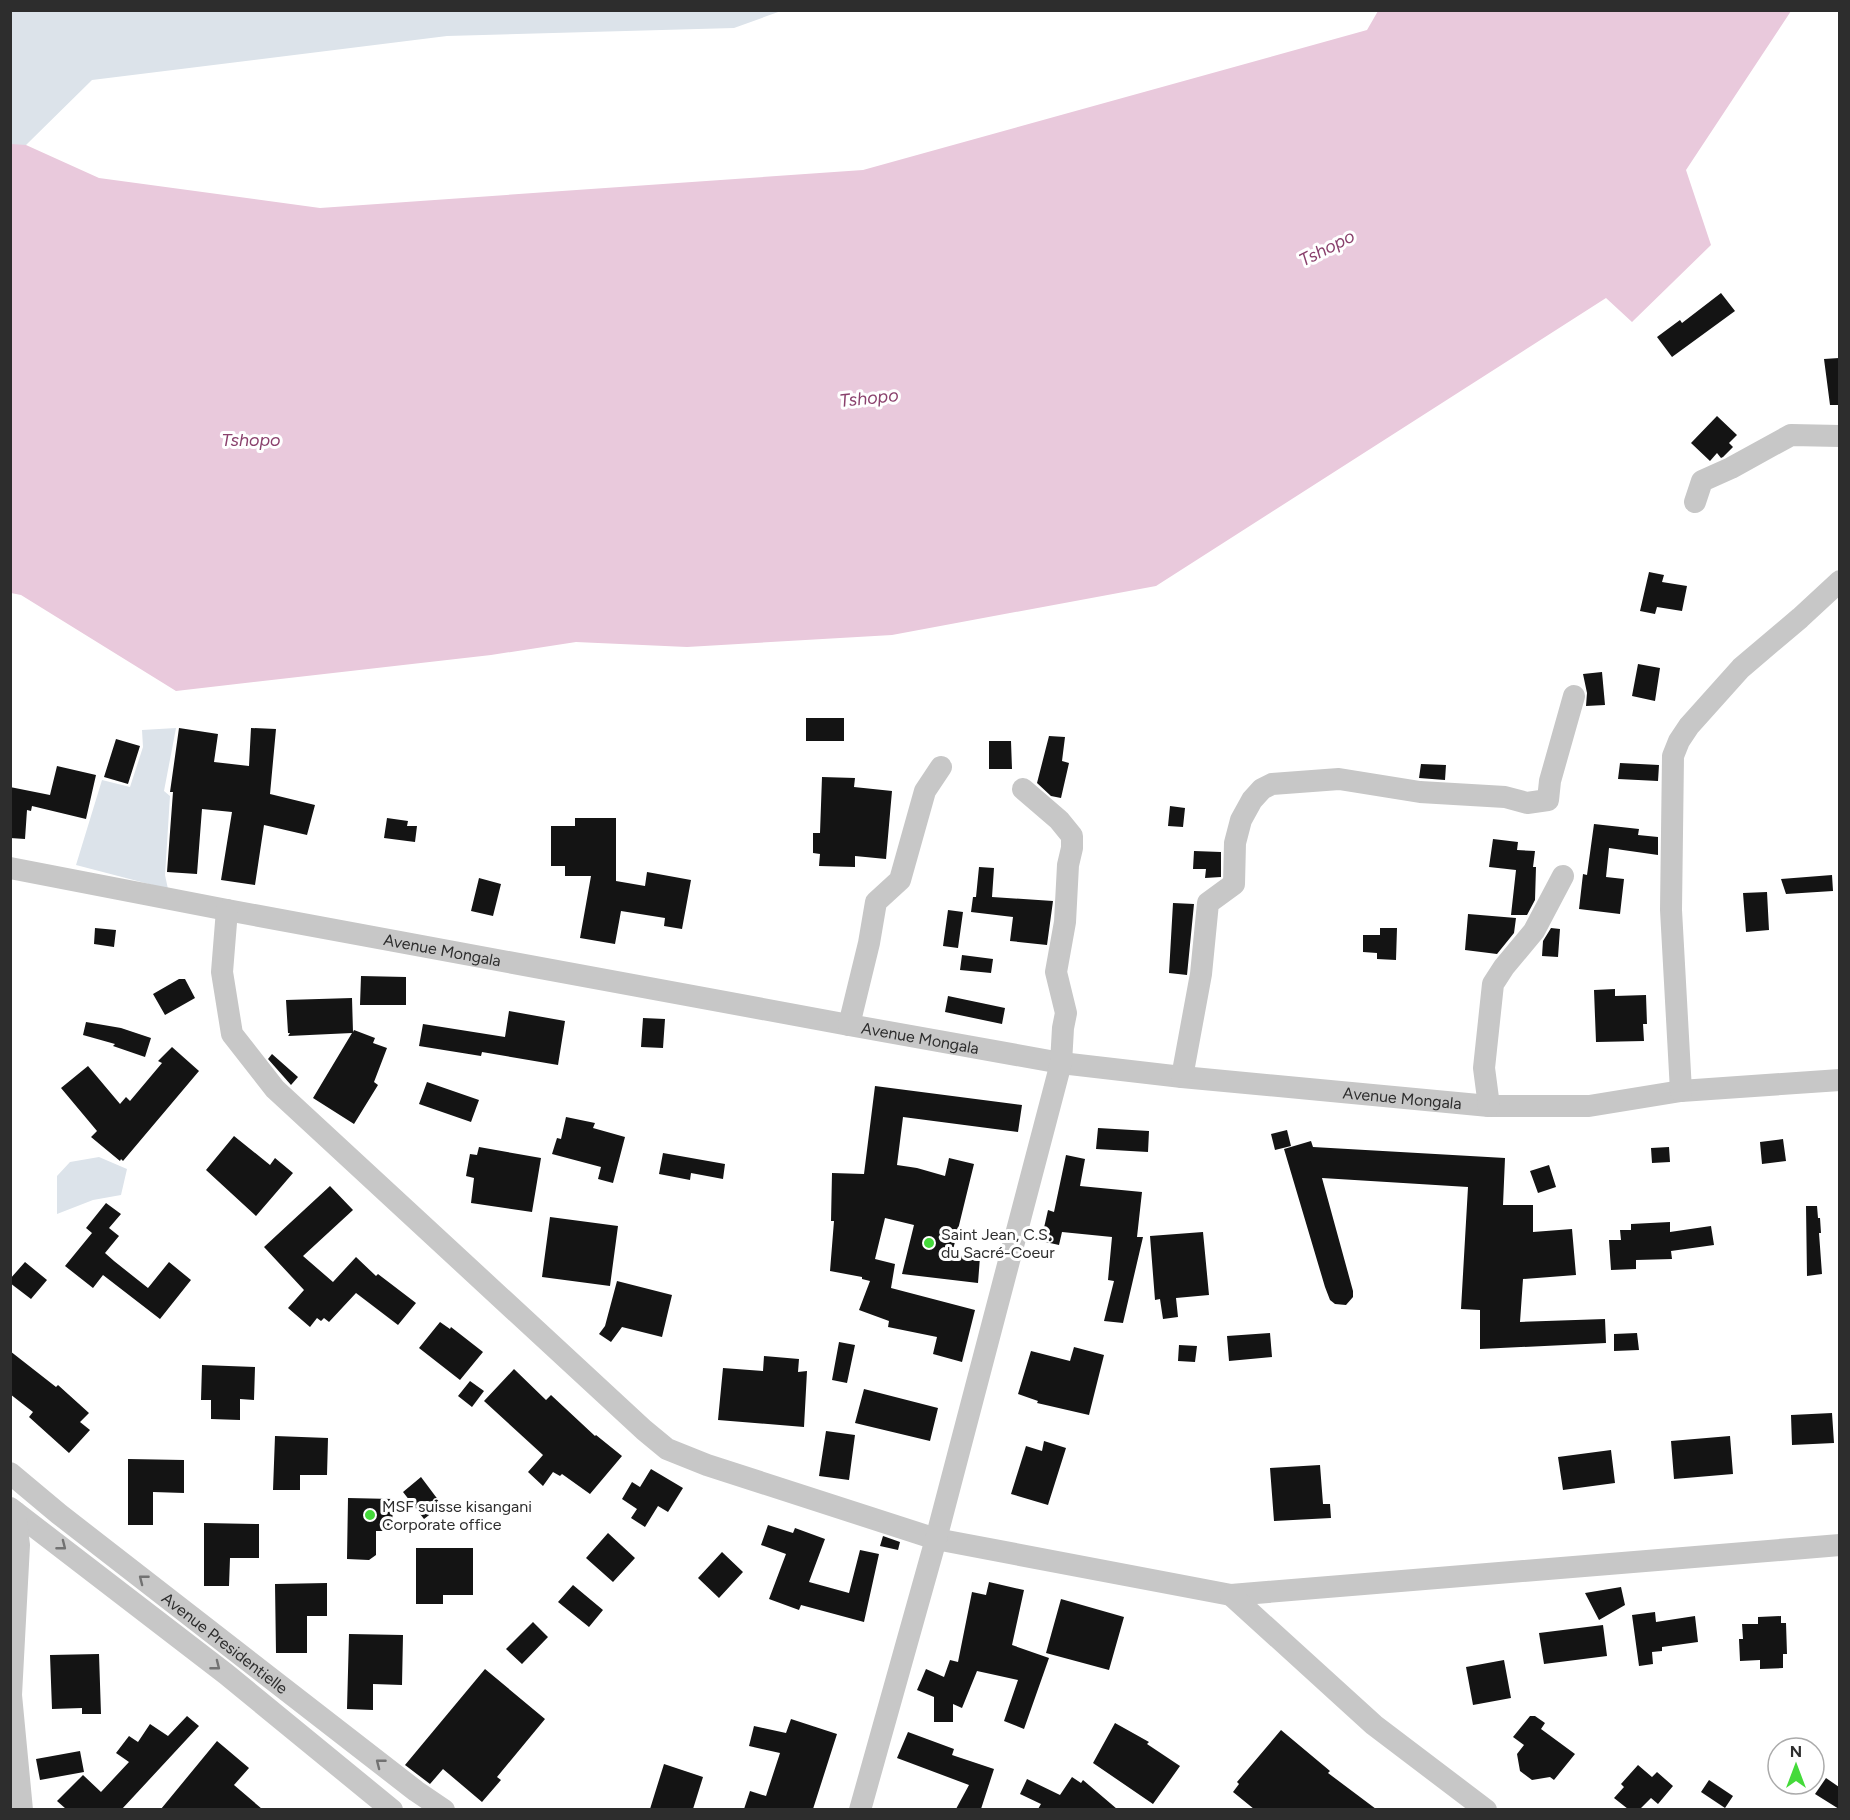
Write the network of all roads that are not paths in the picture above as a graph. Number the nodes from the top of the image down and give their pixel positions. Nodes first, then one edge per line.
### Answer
1 (1839, 436) edge
2 (1695, 502) dead end
3 (1839, 581) edge
4 (1574, 696) dead end
5 (942, 767) dead end
6 (1023, 789) dead end
7 (10, 868) edge
8 (1563, 876) dead end
9 (227, 910) junction
10 (849, 1025) junction
11 (1061, 1062) junction
12 (1182, 1077) junction
13 (1839, 1080) edge
14 (1681, 1091) junction
15 (1489, 1106) junction
16 (10, 1473) edge
17 (13, 1510) edge
18 (59, 1514) junction
19 (39, 1529) junction
20 (936, 1539) junction
21 (1839, 1545) edge
22 (1231, 1595) junction
23 (416, 1791) junction
24 (22, 1809) edge
25 (392, 1809) edge
26 (403, 1809) edge
27 (444, 1809) edge
28 (860, 1809) edge
29 (1486, 1809) edge

1 - 2 street
3 - 14 street
4 - 12 street
5 - 10 street
6 - 11 street
7 - 9 street, Avenue Mongala
8 - 15 street
9 - 10 street, Avenue Mongala
9 - 20 street
10 - 11 street, Avenue Mongala
11 - 12 street, Avenue Mongala
11 - 20 street
12 - 15 street, Avenue Mongala
13 - 14 street, Avenue Mongala
14 - 15 street, Avenue Mongala
16 - 18 street, Avenue Presidentielle
17 - 19 street, Avenue Presidentielle
17 - 24 street
18 - 19 street
23 -> 18 street, Avenue Presidentielle
19 -> 25 street, Avenue Presidentielle
20 - 22 street
20 - 28 street
21 - 22 street
22 - 29 street
23 - 26 street
23 - 27 street, Avenue Presidentielle

